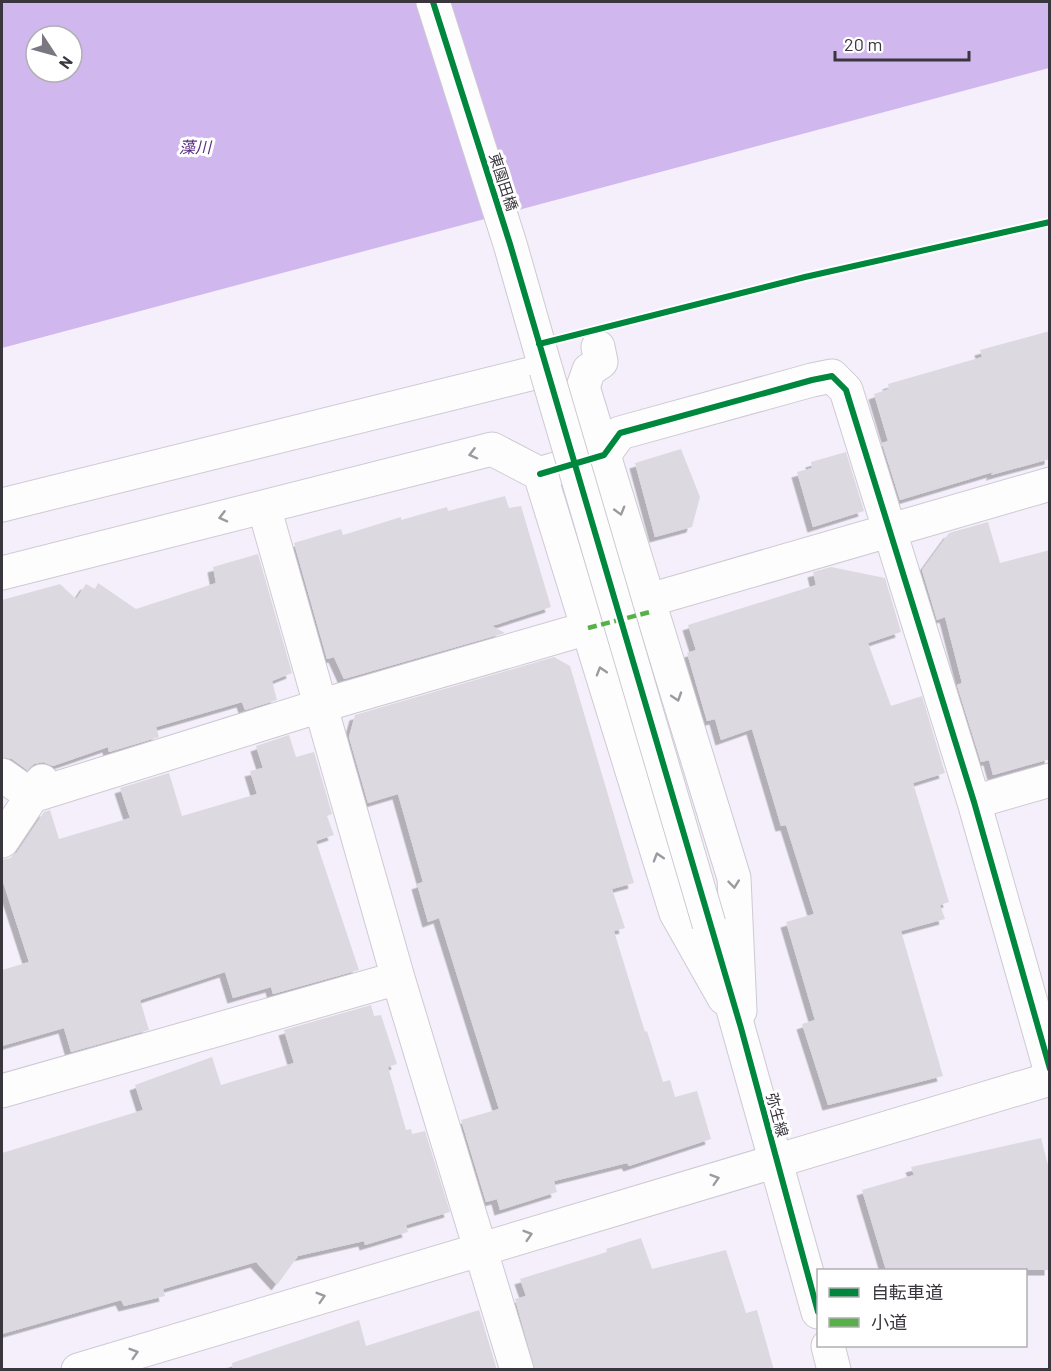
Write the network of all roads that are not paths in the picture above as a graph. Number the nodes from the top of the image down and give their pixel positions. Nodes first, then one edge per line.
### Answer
1 (433, 2) edge
2 (598, 347) dead end
3 (546, 370) junction
4 (604, 455) junction
5 (540, 474) junction
6 (1050, 484) edge
7 (2, 505) edge
8 (264, 507) junction
9 (889, 531) junction
10 (2, 573) edge
11 (646, 601) junction
12 (588, 628) junction
13 (323, 705) junction
14 (2, 775) edge
15 (1050, 780) edge
16 (37, 789) junction
17 (975, 802) junction
18 (2, 841) edge
19 (710, 924) joint
20 (398, 978) junction
21 (741, 1028) junction
22 (1050, 1069) edge
23 (1050, 1078) edge
24 (2, 1091) edge
25 (777, 1161) junction
26 (482, 1249) junction
27 (817, 1305) edge
28 (828, 1347) edge
29 (78, 1370) edge
30 (517, 1370) edge
31 (834, 1370) edge

1 - 3 street, 東園田橋
2 - 4 street
3 - 7 street
3 - 19 street, 東園田橋, bridge
4 - 5 street
4 - 9 street
4 -> 11 street
5 -> 8 street
5 - 12 street
6 - 9 street
8 -> 10 street
8 - 13 street
9 - 11 street
9 - 17 street
11 -> 21 street
12 - 13 street
21 -> 12 street
13 - 16 street
13 - 20 street
14 - 16 street
15 - 17 street
16 - 18 street
17 - 22 street
19 - 21 street, 弥生線
20 - 24 street
20 - 26 street
21 - 25 street, 弥生線
23 - 25 street
26 -> 25 street
25 - 27 street, 弥生線
29 -> 26 street
26 - 30 street
28 - 31 street

